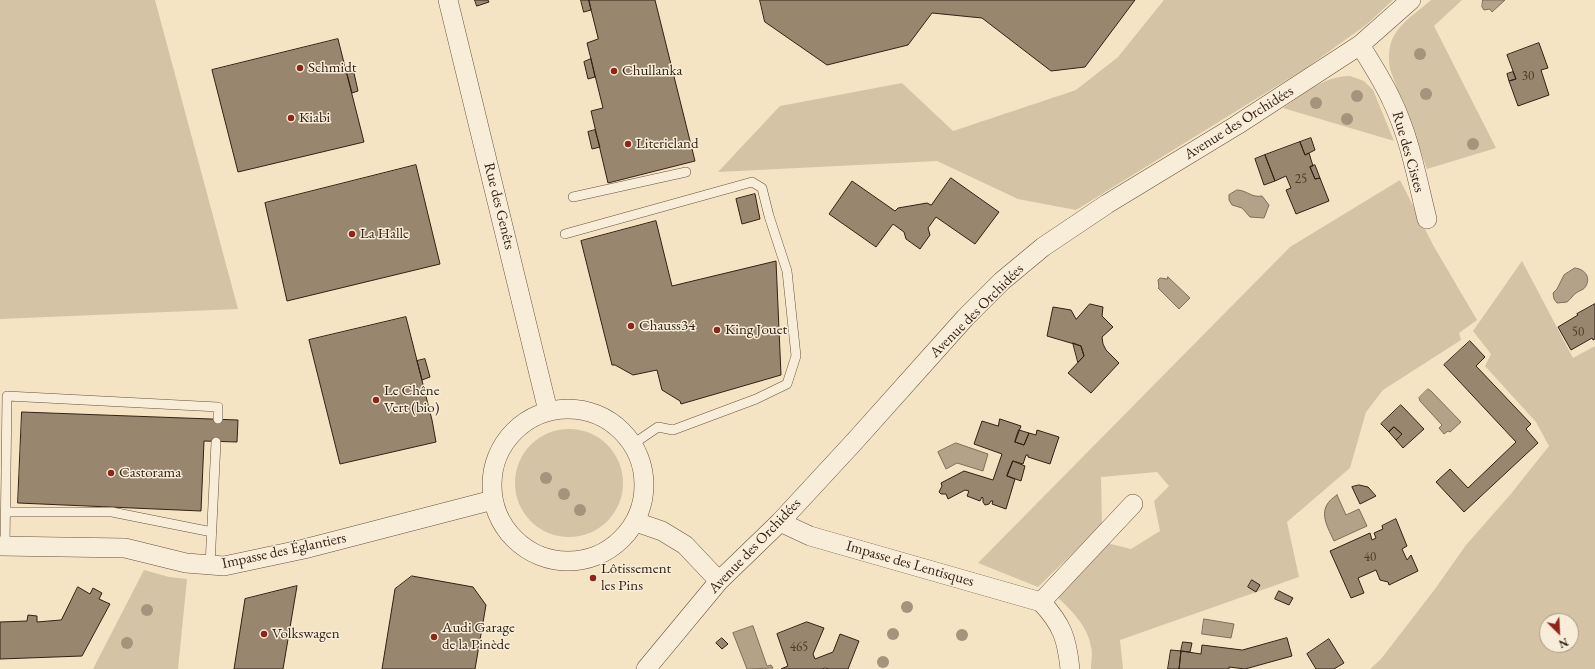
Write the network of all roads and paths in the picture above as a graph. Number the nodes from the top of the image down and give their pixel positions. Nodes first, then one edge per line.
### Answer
1 (448, 0) edge
2 (1411, 0) edge
3 (1360, 45) junction
4 (686, 172) dead end
5 (573, 197) dead end
6 (1426, 219) dead end
7 (565, 234) dead end
8 (548, 411) junction
9 (218, 419) dead end
10 (216, 442) dead end
11 (633, 444) junction
12 (493, 500) junction
13 (1133, 504) dead end
14 (5, 512) junction
15 (636, 522) junction
16 (780, 522) junction
17 (212, 532) junction
18 (2, 546) edge
19 (210, 564) junction
20 (719, 582) junction
21 (1041, 602) junction
22 (646, 669) edge
23 (1070, 669) edge

1 - 8 street, Rue des Genêts
2 - 3 street, Avenue des Orchidées
3 - 6 street, Rue des Cistes
3 - 16 street, Avenue des Orchidées
4 - 5 lane
7 - 11 lane
8 - 11 street
8 - 12 street
9 - 14 lane
10 - 17 lane
11 - 15 street
12 - 15 street
12 - 19 street, Impasse des Églantiers
13 - 21 street
14 - 17 lane
14 - 18 lane
15 - 20 street
16 - 20 street, Avenue des Orchidées
16 - 21 street, Impasse des Lentisques
17 - 19 lane
18 - 19 street, Impasse des Églantiers
20 - 22 street, Avenue des Orchidées
21 - 23 street

